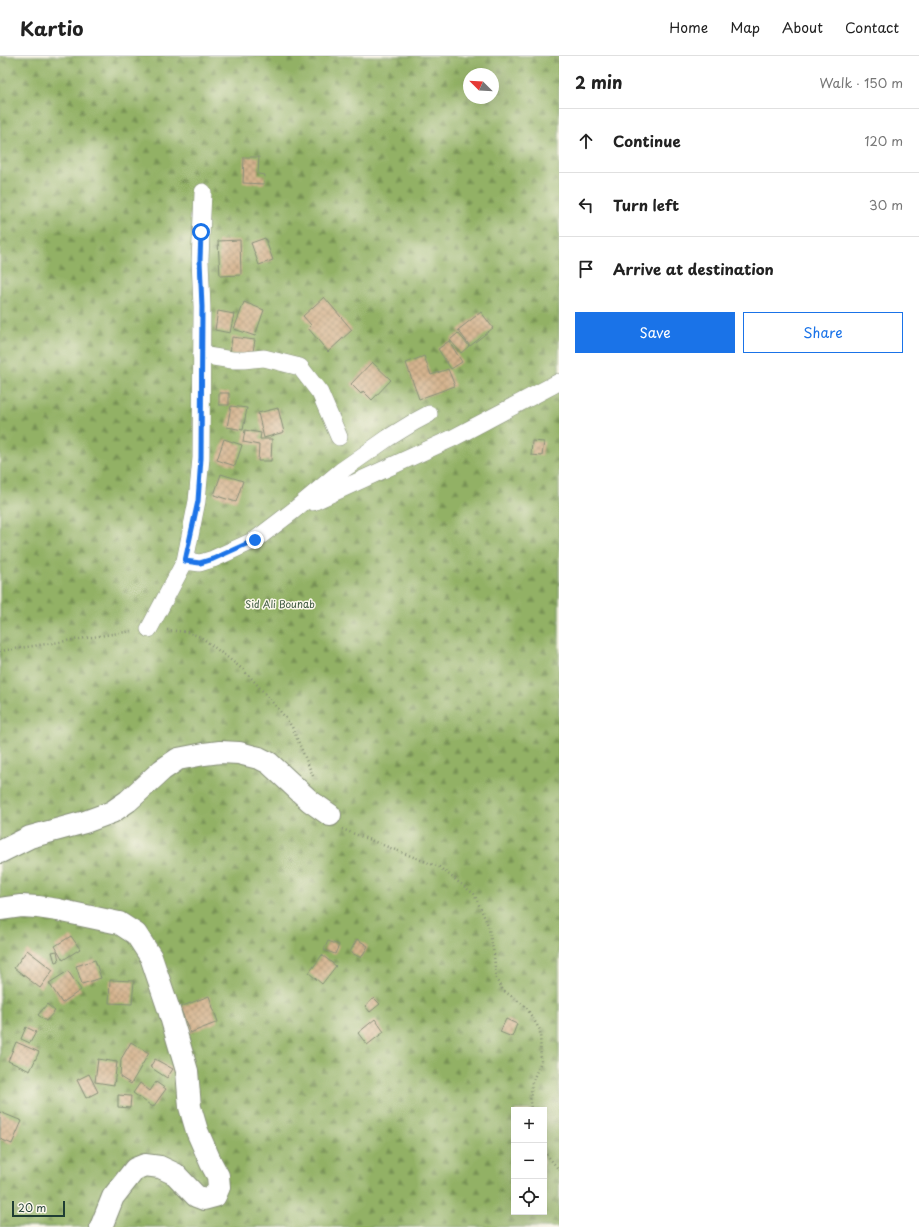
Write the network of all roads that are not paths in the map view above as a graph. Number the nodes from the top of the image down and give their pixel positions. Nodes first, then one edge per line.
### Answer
1 (203, 192) dead end
2 (202, 355) junction
3 (559, 382) edge
4 (429, 414) dead end
5 (339, 437) dead end
6 (293, 511) junction
7 (185, 561) junction
8 (149, 629) dead end
9 (330, 815) dead end
10 (0, 852) edge
11 (0, 909) edge
12 (101, 1227) edge

1 - 2 street
2 - 5 street
2 - 7 street
3 - 6 street
4 - 6 street
6 - 7 street
7 - 8 street
9 - 10 street
11 - 12 street

